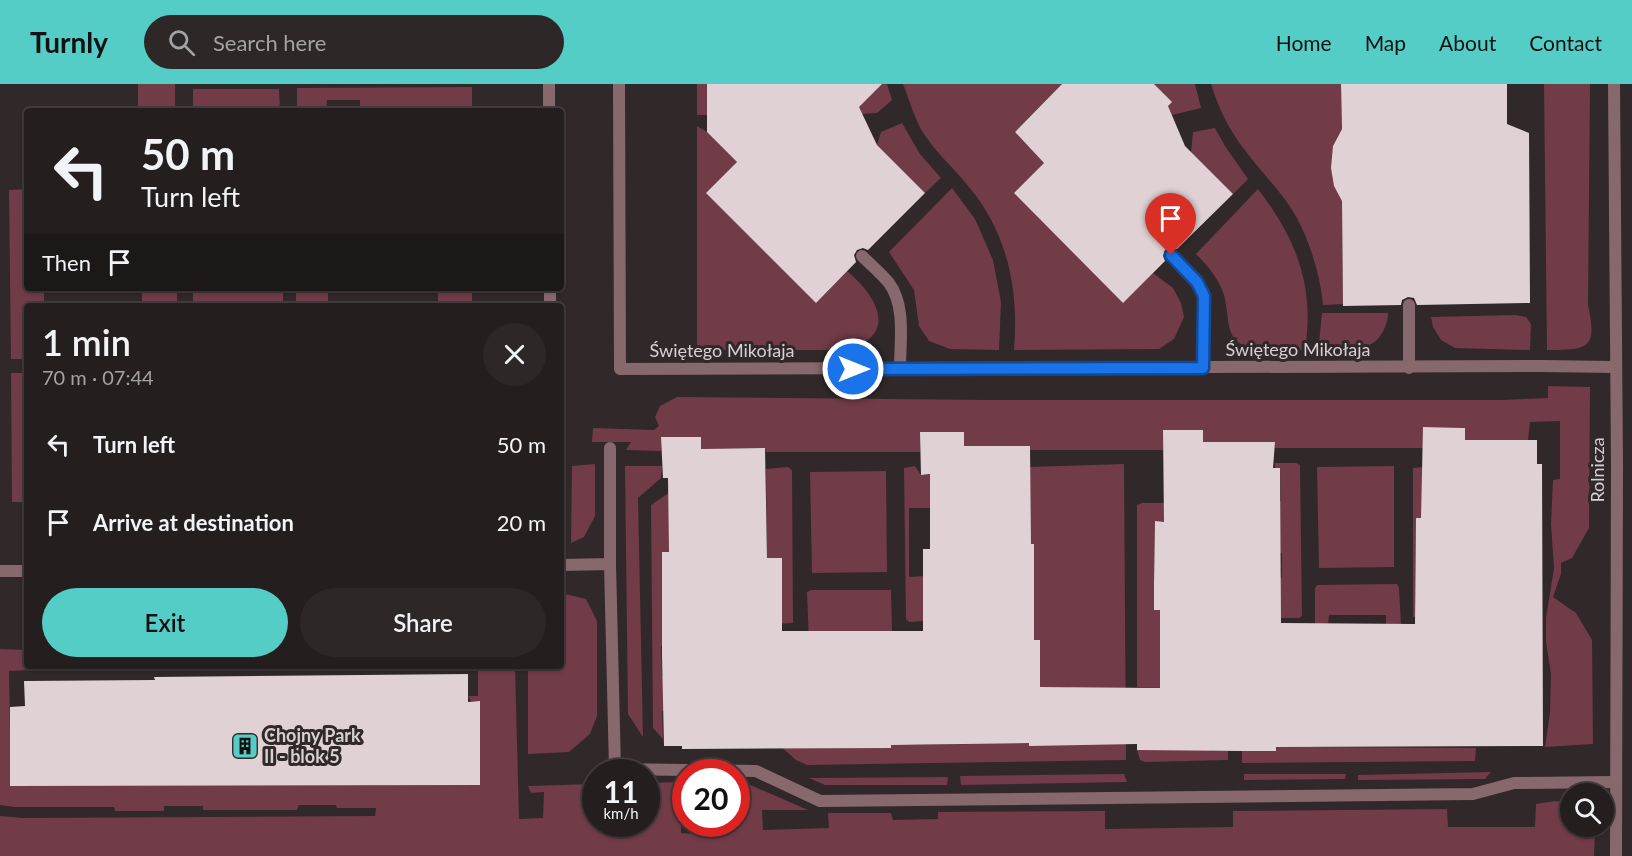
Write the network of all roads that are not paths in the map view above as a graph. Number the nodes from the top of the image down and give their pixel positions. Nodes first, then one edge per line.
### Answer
1 (549, 84) edge
2 (619, 84) edge
3 (1614, 84) edge
4 (549, 108) edge
5 (1171, 255) dead end
6 (862, 256) dead end
7 (1409, 305) dead end
8 (1616, 367) junction
9 (1203, 368) junction
10 (1409, 368) junction
11 (900, 369) junction
12 (610, 448) dead end
13 (610, 564) junction
14 (564, 565) edge
15 (0, 571) edge
16 (24, 571) edge
17 (1616, 782) junction
18 (1616, 856) edge

1 - 4 street
2 - 11 street, Świętego Mikołaja
3 - 8 street, Rolnicza
5 - 9 street
6 - 11 street
7 - 10 street
8 - 10 street, Świętego Mikołaja
8 - 17 street, Rolnicza
9 - 10 street, Świętego Mikołaja
9 - 11 street, Świętego Mikołaja
12 - 13 street
13 - 14 street
13 - 17 street
15 - 16 street
17 - 18 street, Rolnicza

